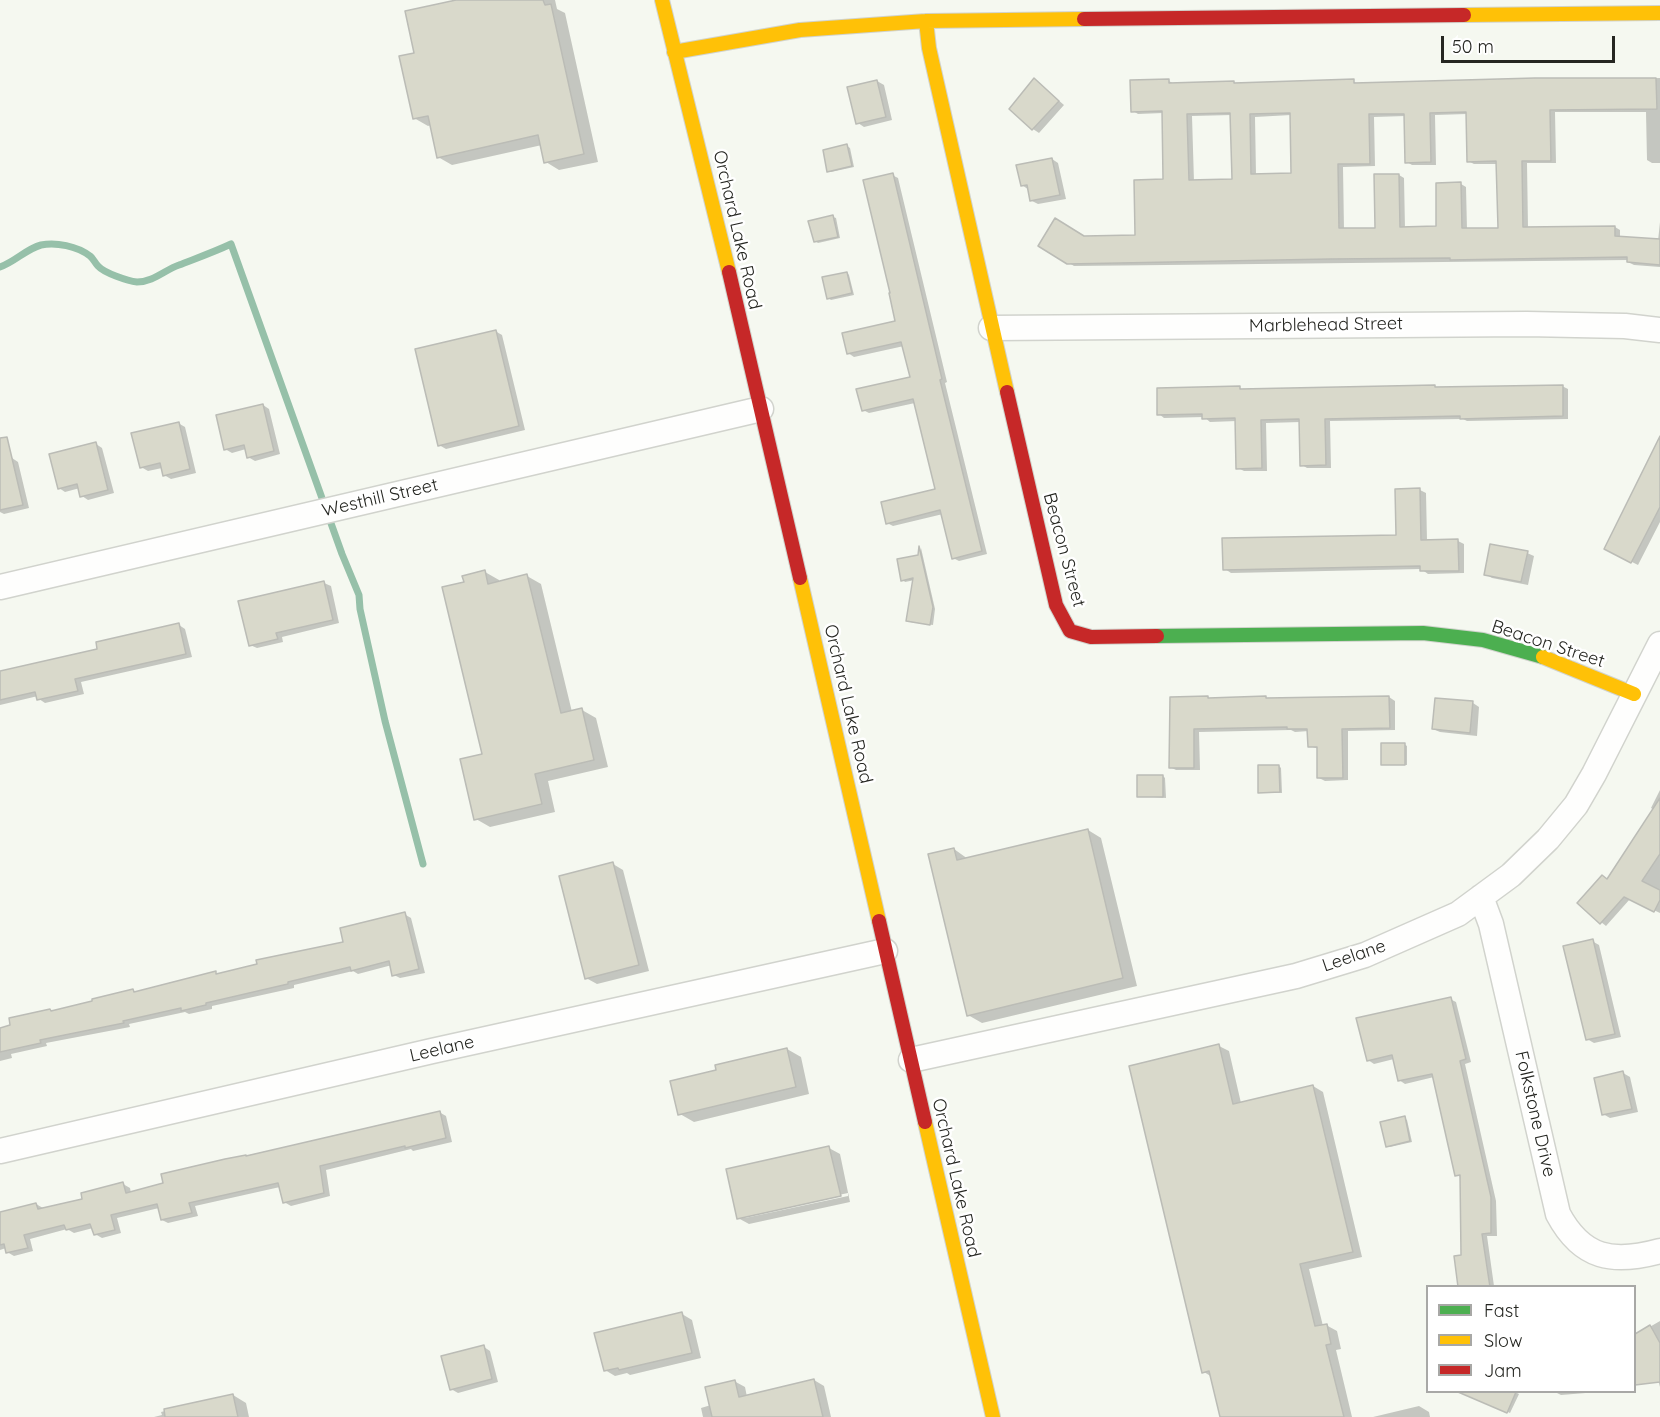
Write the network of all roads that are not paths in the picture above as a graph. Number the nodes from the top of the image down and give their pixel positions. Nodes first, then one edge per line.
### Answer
1 (662, 0) edge
2 (1660, 14) edge
3 (926, 21) junction
4 (674, 52) junction
5 (991, 328) junction
6 (1660, 330) edge
7 (761, 409) junction
8 (0, 587) edge
9 (1660, 644) edge
10 (1634, 694) junction
11 (1481, 897) junction
12 (885, 951) junction
13 (911, 1060) junction
14 (0, 1151) edge
15 (1660, 1251) edge
16 (993, 1417) edge

1 - 4 street, Orchard Lake Road
2 - 3 street
3 - 4 street
3 - 5 street, Beacon Street
4 - 7 street, Orchard Lake Road
5 - 6 street, Marblehead Street
5 - 10 street, Beacon Street
7 - 8 street, Westhill Street
7 - 12 street, Orchard Lake Road
9 - 10 street, Leelane
10 - 11 street, Leelane
11 - 13 street, Leelane
11 - 15 street, Folkstone Drive
12 - 13 street, Orchard Lake Road
12 - 14 street, Leelane
13 - 16 street, Orchard Lake Road

